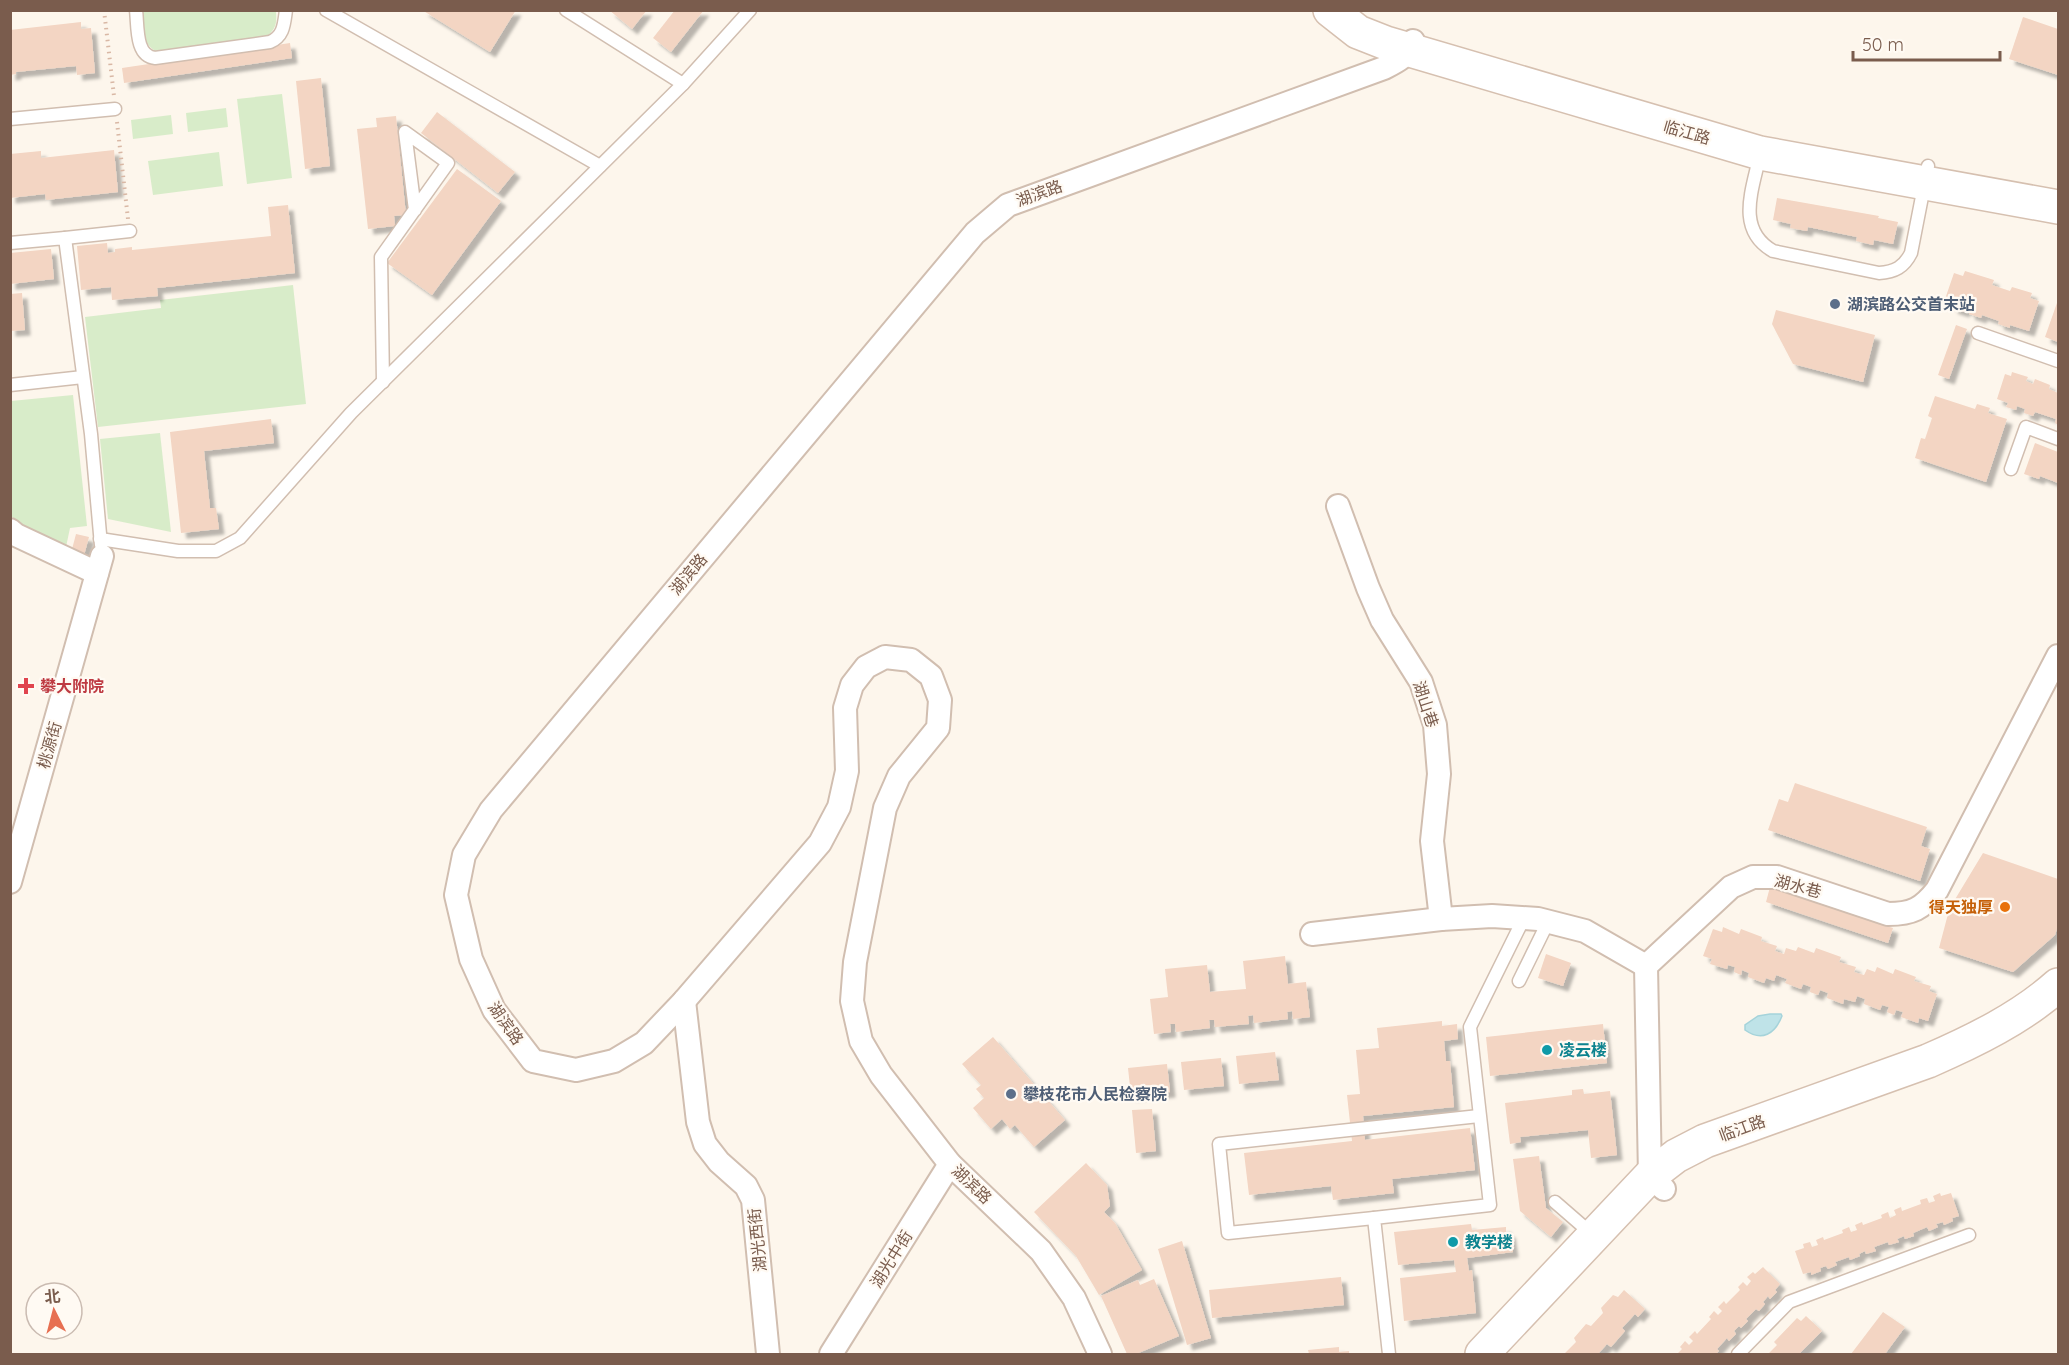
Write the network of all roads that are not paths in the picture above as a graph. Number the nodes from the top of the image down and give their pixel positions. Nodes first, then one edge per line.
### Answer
1 (136, 10) edge
2 (286, 10) edge
3 (326, 10) edge
4 (566, 10) edge
5 (750, 10) edge
6 (1330, 10) edge
7 (1356, 10) edge
8 (1412, 43) junction
9 (683, 84) junction
10 (115, 109) dead end
11 (10, 119) edge
12 (1761, 145) junction
13 (600, 166) junction
14 (1927, 175) junction
15 (2058, 189) edge
16 (2058, 207) edge
17 (415, 210) junction
18 (130, 231) dead end
19 (65, 238) junction
20 (10, 243) edge
21 (1978, 333) dead end
22 (2058, 361) edge
23 (83, 377) junction
24 (383, 382) junction
25 (10, 385) edge
26 (2058, 439) edge
27 (2011, 469) dead end
28 (1338, 506) dead end
29 (10, 530) edge
30 (100, 556) junction
31 (2058, 656) edge
32 (10, 882) edge
33 (1524, 918) junction
34 (1441, 919) junction
35 (1548, 922) junction
36 (1312, 934) dead end
37 (1646, 966) junction
38 (1519, 981) dead end
39 (2058, 985) edge
40 (684, 1001) junction
41 (2058, 1010) edge
42 (1479, 1116) junction
43 (950, 1164) junction
44 (1657, 1183) junction
45 (1555, 1202) dead end
46 (1374, 1218) junction
47 (1969, 1234) dead end
48 (1593, 1236) junction
49 (768, 1354) edge
50 (831, 1354) edge
51 (1100, 1354) edge
52 (1389, 1354) edge
53 (1482, 1354) edge
54 (1509, 1354) edge
55 (1738, 1354) edge

1 - 2 lane
3 - 13 lane
4 - 9 lane
5 - 9 lane
6 - 8 main road, 临江路
7 - 8 main road, 临江路
8 - 12 main road, 临江路
8 - 40 street, 湖滨路
9 - 13 lane
10 - 11 lane
12 - 14 main road, 临江路
12 - 14 lane
13 - 24 lane
14 - 15 main road, 临江路
14 - 16 main road, 临江路
17 - 17 lane
17 - 24 lane
18 - 19 lane
19 - 20 lane
19 - 23 lane
21 - 22 lane
23 - 25 lane
23 - 30 lane
24 - 30 lane
26 - 27 lane
28 - 34 street, 湖山巷
29 - 30 street
30 - 32 street, 桃源街
31 - 37 street, 湖水巷
33 - 34 street
33 - 35 street
33 - 42 lane
34 - 36 street
35 - 37 street
35 - 38 lane
37 - 44 street
39 - 44 main road, 临江路
40 - 43 street, 湖滨路
40 - 49 street, 湖光西街
41 - 44 main road, 临江路
42 - 46 lane
42 - 46 lane
43 - 50 street, 湖光中街
43 - 51 street, 湖滨路
44 - 48 main road, 临江路
44 - 54 main road, 临江路
45 - 48 lane
46 - 52 lane
47 - 55 lane
48 - 53 main road, 临江路

